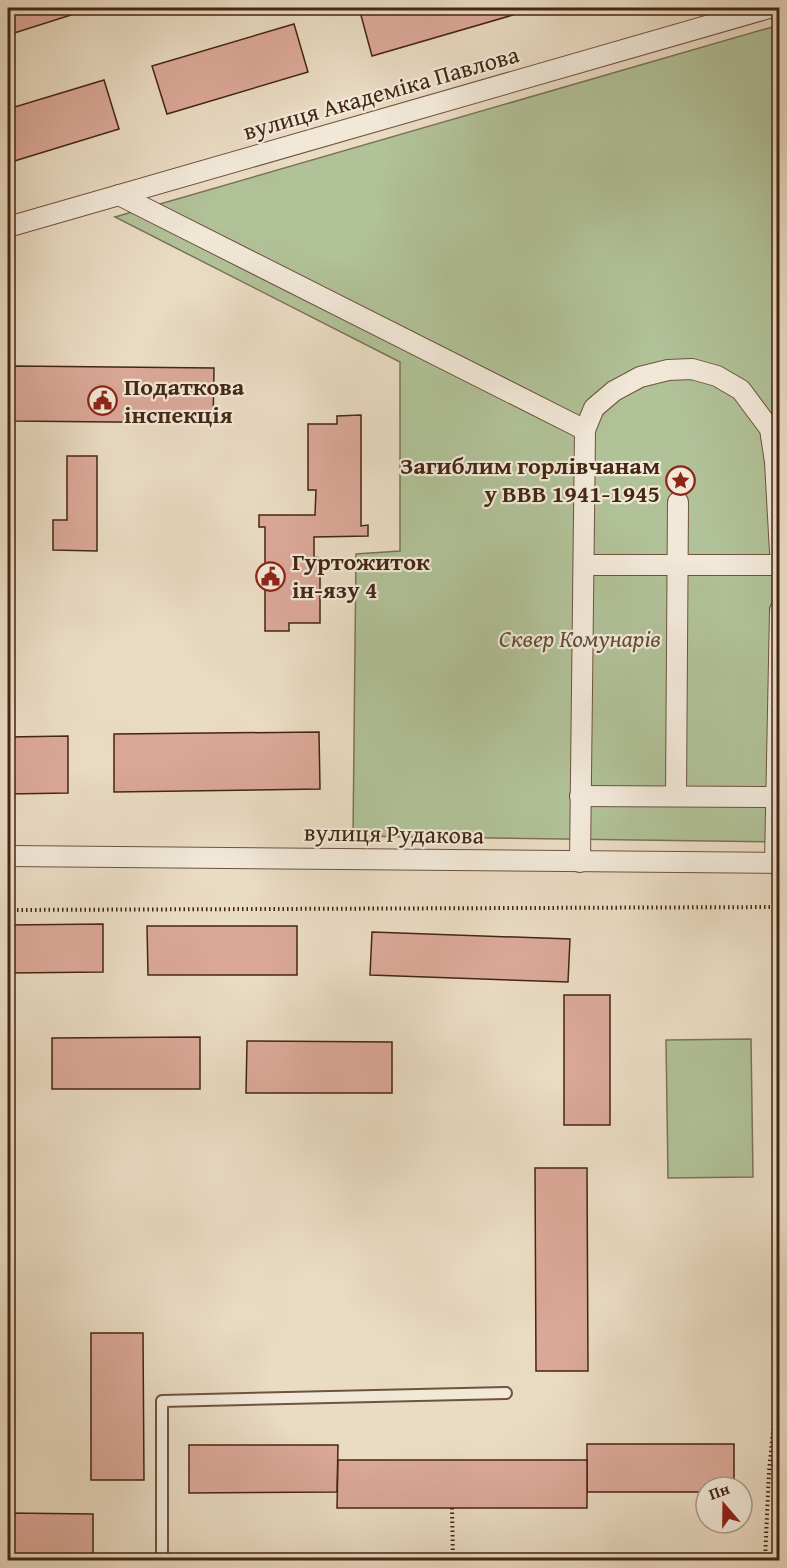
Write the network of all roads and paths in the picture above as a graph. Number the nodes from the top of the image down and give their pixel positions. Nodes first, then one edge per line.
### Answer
1 (769, 8) edge
2 (119, 195) junction
3 (8, 227) edge
4 (585, 430) junction
5 (777, 462) edge
6 (678, 502) dead end
7 (779, 549) edge
8 (584, 565) junction
9 (679, 565) junction
10 (780, 565) edge
11 (780, 610) edge
12 (580, 796) junction
13 (676, 796) junction
14 (778, 797) edge
15 (8, 856) edge
16 (580, 862) junction
17 (778, 863) edge
18 (780, 907) edge
19 (8, 910) edge
20 (780, 1363) edge
21 (506, 1393) dead end
22 (452, 1508) dead end
23 (162, 1560) edge
24 (453, 1560) edge
25 (765, 1560) edge

1 - 2 street, вулиця Академіка Павлова
2 - 3 street, вулиця Академіка Павлова
2 - 4 street
4 - 5 street
4 - 8 street
5 - 7 street
6 - 9 street
8 - 9 street
8 - 12 street
9 - 10 street
9 - 13 street
11 - 14 street
12 - 13 street
12 - 16 street
13 - 14 street
14 - 17 street
15 - 16 street, вулиця Рудакова
16 - 17 street, вулиця Рудакова
18 - 19 path
20 - 25 path
21 - 23 lane
22 - 24 path

